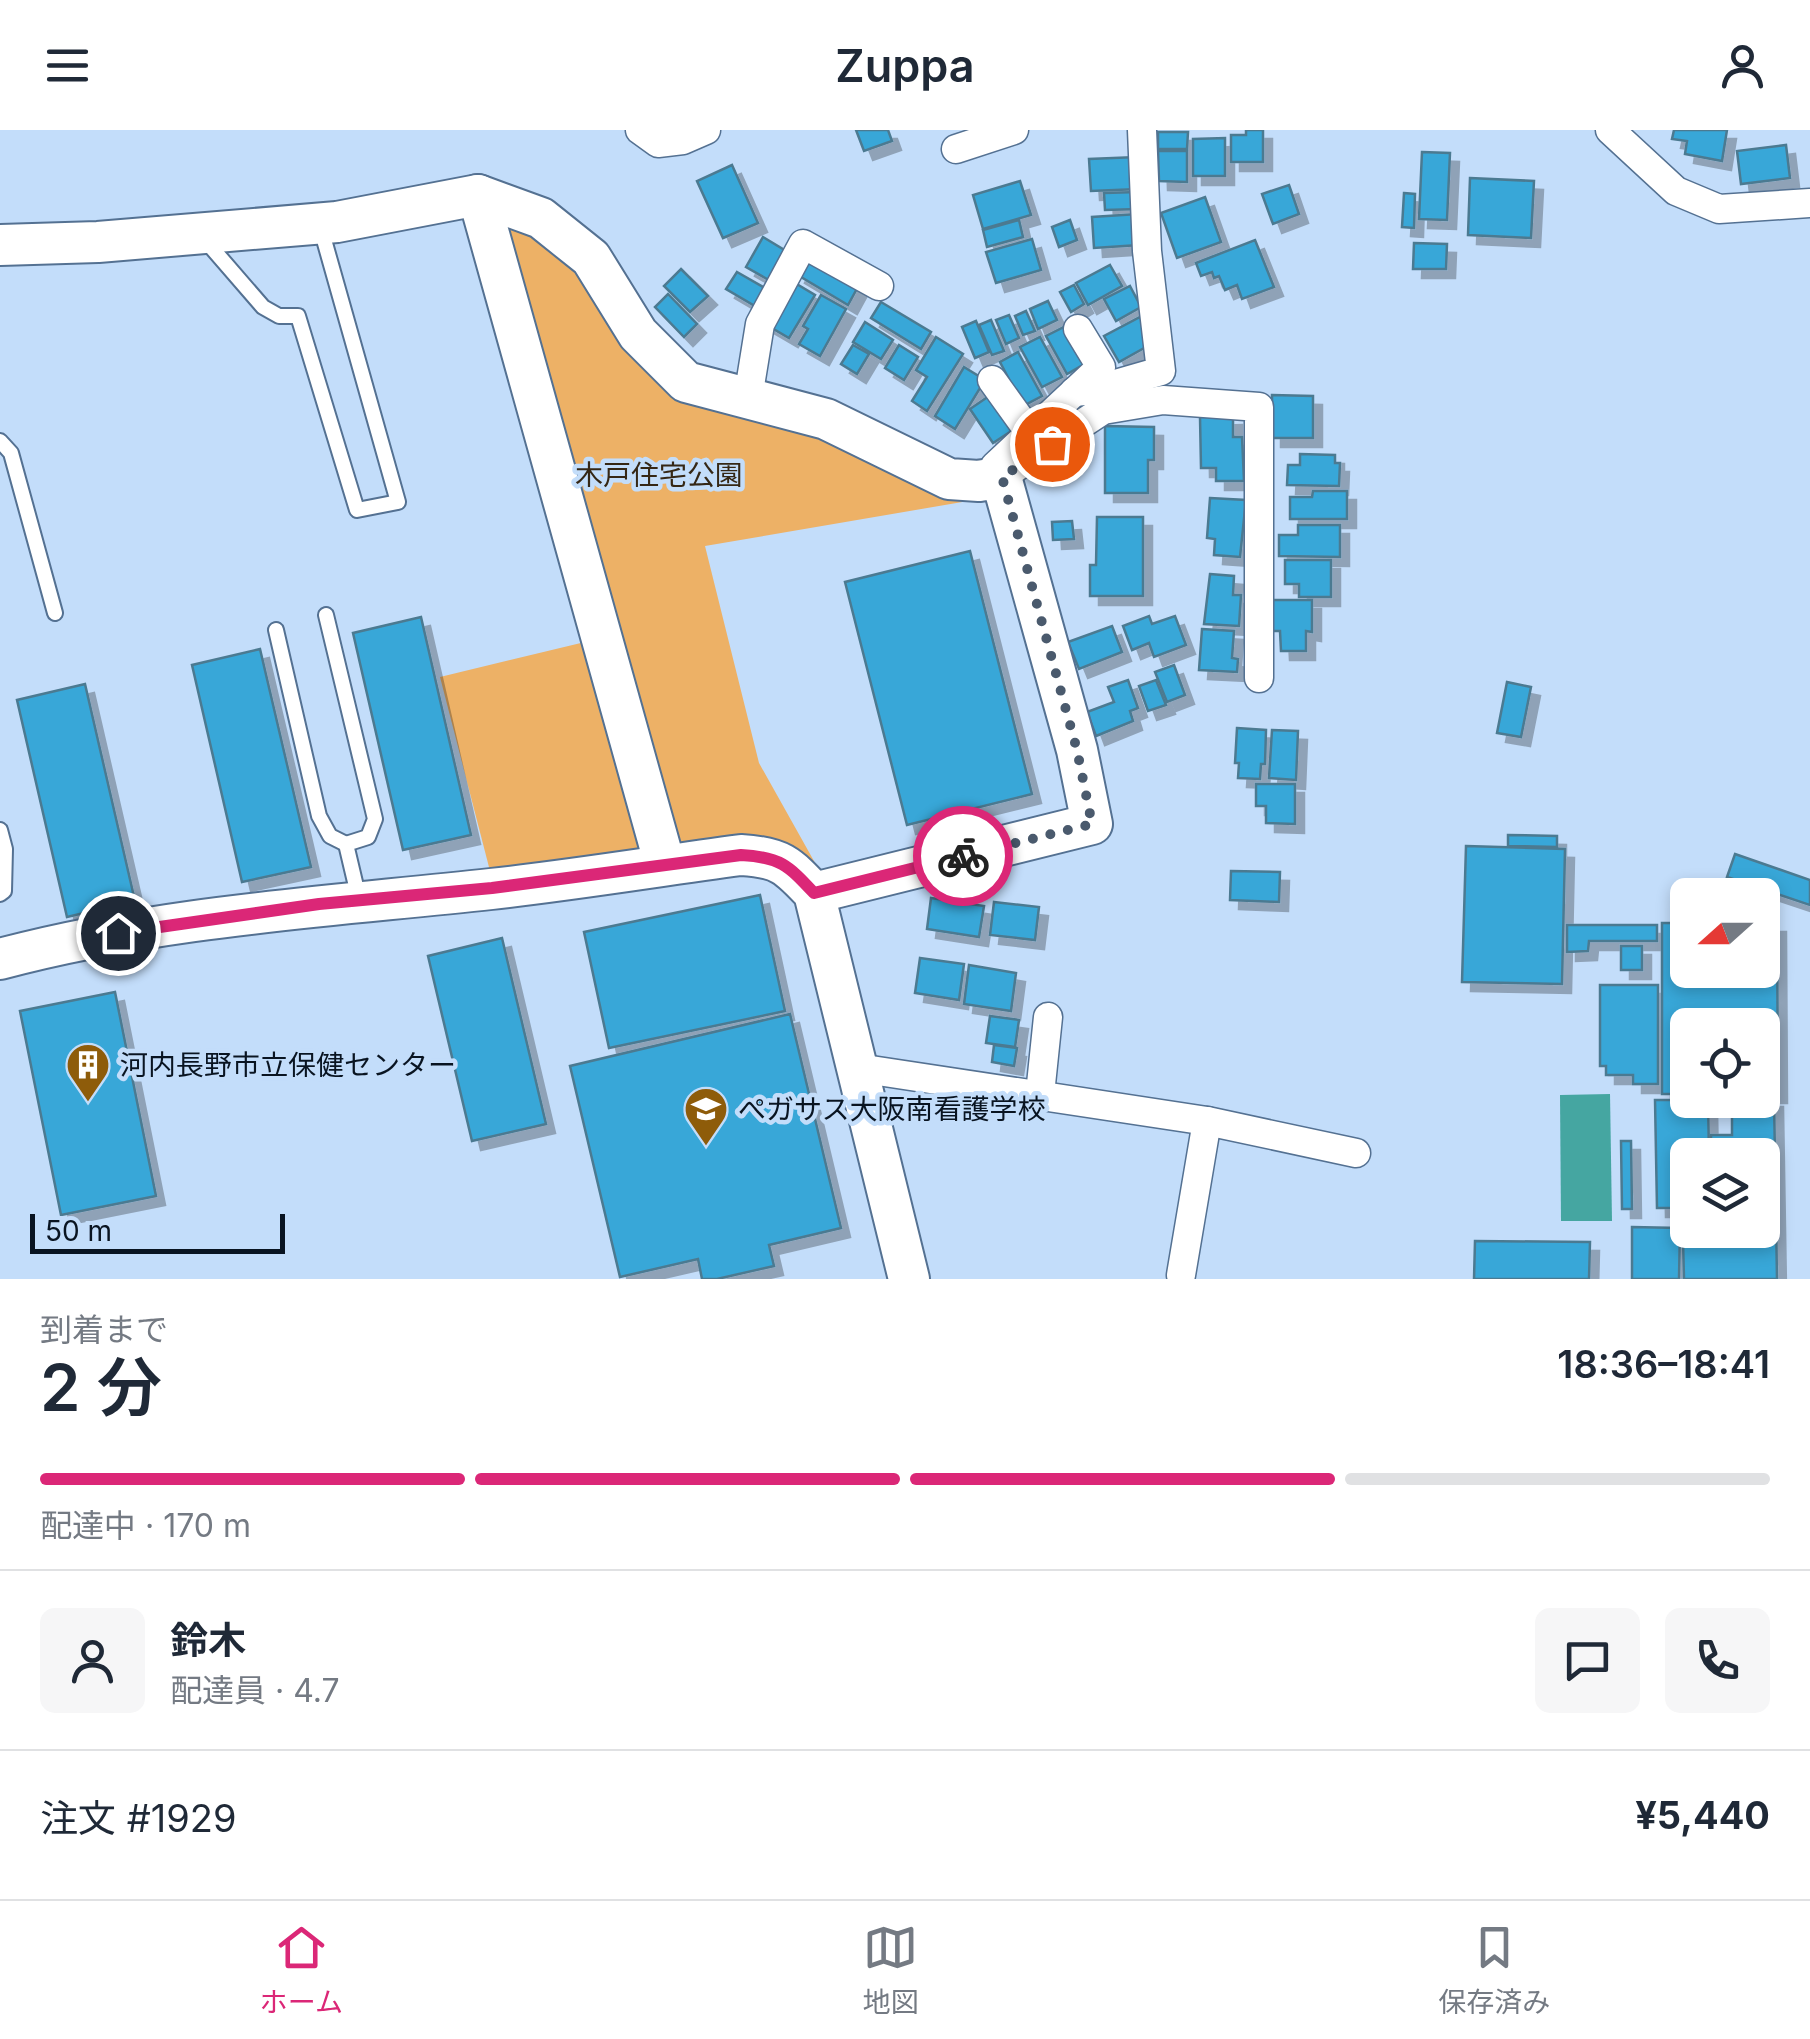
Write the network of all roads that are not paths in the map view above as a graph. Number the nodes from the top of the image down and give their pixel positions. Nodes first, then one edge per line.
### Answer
1 (640, 130) edge
2 (706, 130) edge
3 (1014, 130) edge
4 (1142, 130) edge
5 (1610, 130) edge
6 (956, 150) dead end
7 (478, 195) junction
8 (1810, 203) edge
9 (319, 224) junction
10 (201, 234) junction
11 (0, 244) edge
12 (879, 286) dead end
13 (1078, 329) dead end
14 (992, 380) dead end
15 (1074, 392) junction
16 (748, 398) junction
17 (1030, 433) junction
18 (0, 441) edge
19 (990, 479) junction
20 (55, 613) dead end
21 (326, 615) dead end
22 (276, 630) dead end
23 (1259, 678) dead end
24 (0, 830) edge
25 (346, 844) junction
26 (665, 865) junction
27 (814, 893) junction
28 (0, 894) edge
29 (359, 900) junction
30 (0, 959) edge
31 (1048, 1017) dead end
32 (858, 1068) junction
33 (1040, 1094) junction
34 (1207, 1121) junction
35 (1356, 1154) dead end
36 (1180, 1274) dead end
37 (910, 1279) edge

1 - 2 street
3 - 6 street
4 - 15 street
5 - 8 street
7 - 9 street
7 - 16 street
7 - 26 street
9 - 10 street
9 - 10 lane
10 - 11 street
12 - 16 street
13 - 15 street
14 - 17 street
15 - 17 street
16 - 19 street
17 - 19 street
18 - 20 lane
19 - 23 street
19 - 27 street
21 - 25 lane
22 - 25 lane
24 - 28 lane
25 - 29 lane
26 - 27 street
26 - 29 street
27 - 32 street
29 - 30 street
31 - 33 street
32 - 33 street
32 - 37 street
33 - 34 street
34 - 35 street
34 - 36 street

